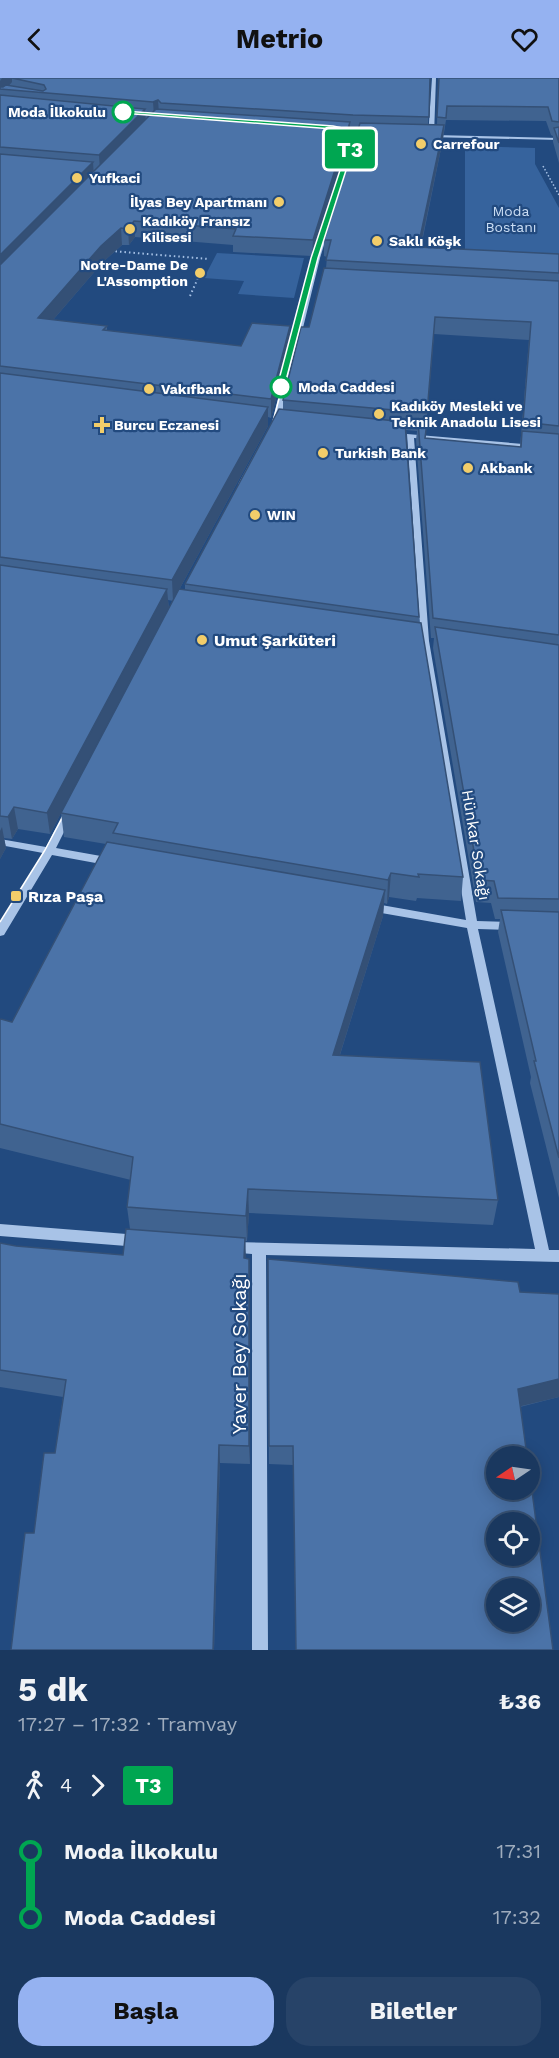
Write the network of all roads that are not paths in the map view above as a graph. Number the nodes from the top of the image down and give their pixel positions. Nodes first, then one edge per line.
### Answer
1 (434, 78) edge
2 (367, 134) edge
3 (421, 135) edge
4 (432, 136) junction
5 (559, 139) edge
6 (312, 280) junction
7 (323, 281) edge
8 (274, 422) junction
9 (287, 423) edge
10 (270, 434) edge
11 (399, 435) edge
12 (410, 436) junction
13 (559, 449) edge
14 (413, 639) edge
15 (425, 640) junction
16 (436, 642) edge
17 (71, 808) edge
18 (0, 842) edge
19 (49, 851) junction
20 (120, 863) edge
21 (355, 904) edge
22 (472, 925) junction
23 (526, 926) edge
24 (0, 932) edge
25 (0, 1230) edge
26 (153, 1242) edge
27 (224, 1247) edge
28 (260, 1250) junction
29 (543, 1254) junction
30 (559, 1256) edge
31 (260, 1650) edge

1 - 4 street
2 - 6 street
3 - 4 street
4 - 5 street
6 - 7 street
6 - 8 street
8 - 9 street
8 - 10 street
11 - 12 street
12 - 13 street
12 - 15 street, Hünkar Sokağı
14 - 15 street
15 - 16 street
15 - 22 street, Hünkar Sokağı
17 - 19 street
18 - 19 street
19 - 20 street
19 - 24 street
21 - 22 street
22 - 23 street
22 - 29 street, Hünkar Sokağı
25 - 26 street
27 - 28 street
28 - 29 street, Yaver Bey Sokağı
28 - 31 street, Yaver Bey Sokağı
29 - 30 street, Yaver Bey Sokağı

